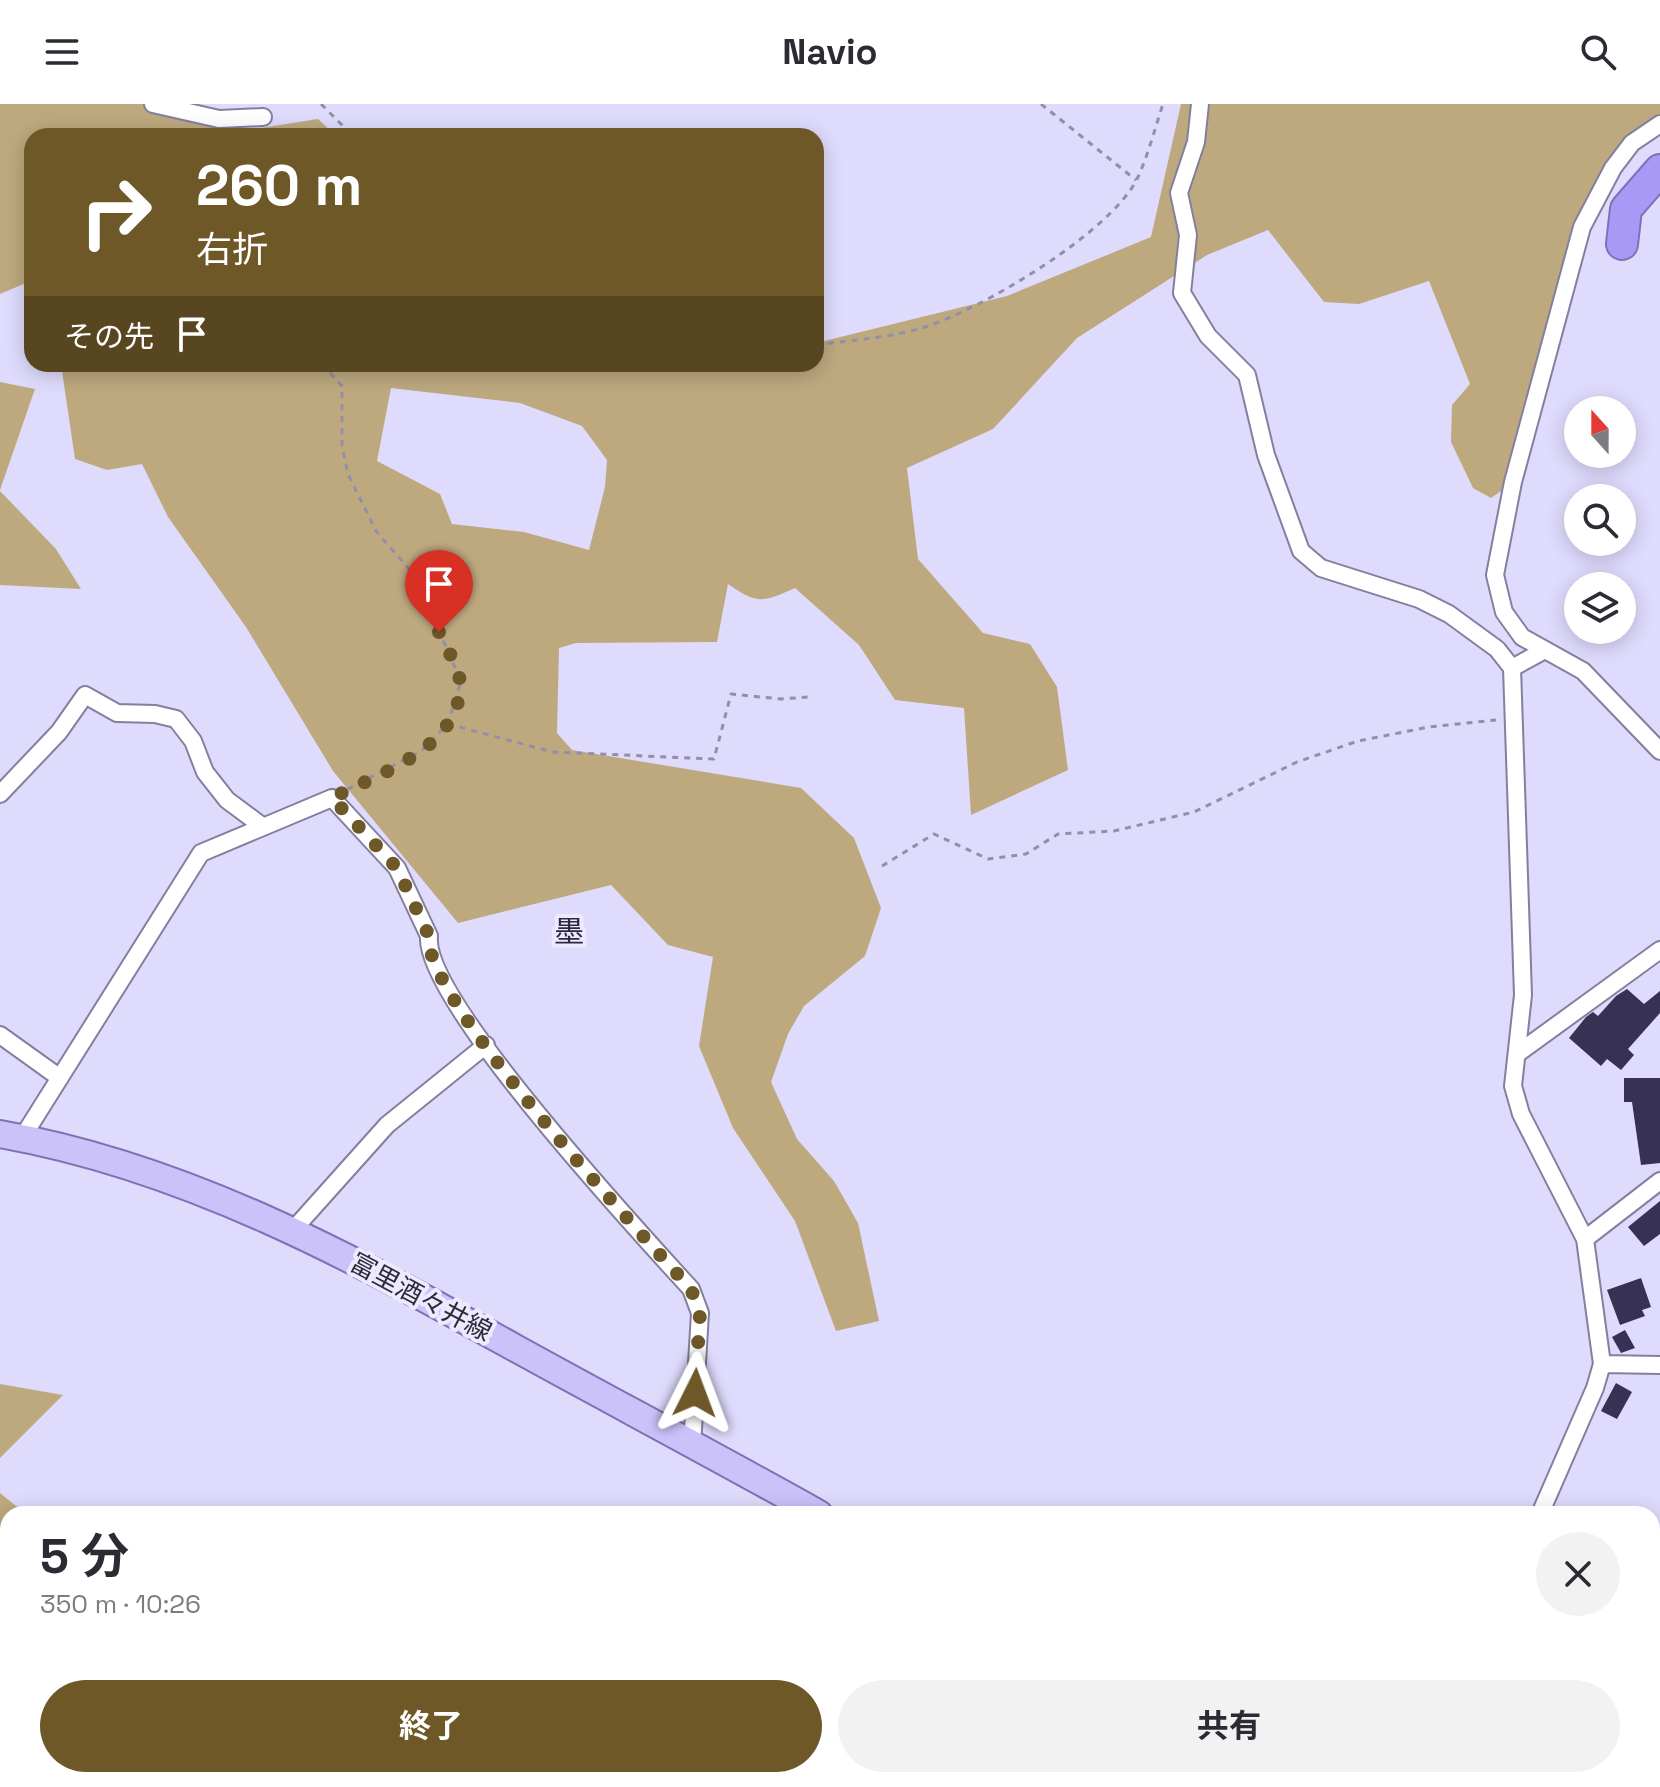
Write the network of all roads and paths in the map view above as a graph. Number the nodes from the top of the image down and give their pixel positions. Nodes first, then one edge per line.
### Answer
1 (153, 104) edge
2 (321, 104) edge
3 (1041, 104) edge
4 (1163, 104) edge
5 (1200, 104) edge
6 (263, 117) dead end
7 (1660, 124) edge
8 (345, 128) edge
9 (1660, 170) edge
10 (1136, 180) junction
11 (1622, 244) dead end
12 (824, 344) edge
13 (329, 372) edge
14 (1543, 651) junction
15 (1512, 668) junction
16 (808, 697) dead end
17 (1516, 719) junction
18 (448, 724) junction
19 (1660, 751) edge
20 (0, 794) edge
21 (332, 798) junction
22 (262, 826) junction
23 (882, 866) dead end
24 (1659, 953) edge
25 (0, 1035) edge
26 (486, 1045) junction
27 (1517, 1054) junction
28 (60, 1078) junction
29 (11, 1136) edge
30 (1660, 1181) edge
31 (293, 1230) junction
32 (1585, 1239) junction
33 (1602, 1364) junction
34 (1660, 1365) edge
35 (692, 1446) junction
36 (804, 1506) edge
37 (1543, 1506) edge

1 - 6 street
2 - 8 path
3 - 10 path
4 - 10 path
5 - 15 street
7 - 14 street
9 - 11 highway
10 - 12 path
13 - 18 path
14 - 15 street
14 - 19 street
15 - 17 street
16 - 18 path
17 - 23 path
17 - 27 street
18 - 21 path
20 - 22 street
21 - 22 street
21 - 26 street
22 - 28 street
24 - 27 street
25 - 28 street
26 - 31 street
26 - 35 street
27 - 32 street
28 - 29 street
29 - 31 main road, 富里酒々井線
30 - 32 street
31 - 35 main road, 富里酒々井線
32 - 33 street
33 - 34 street
33 - 37 street
35 - 36 main road, 富里酒々井線

